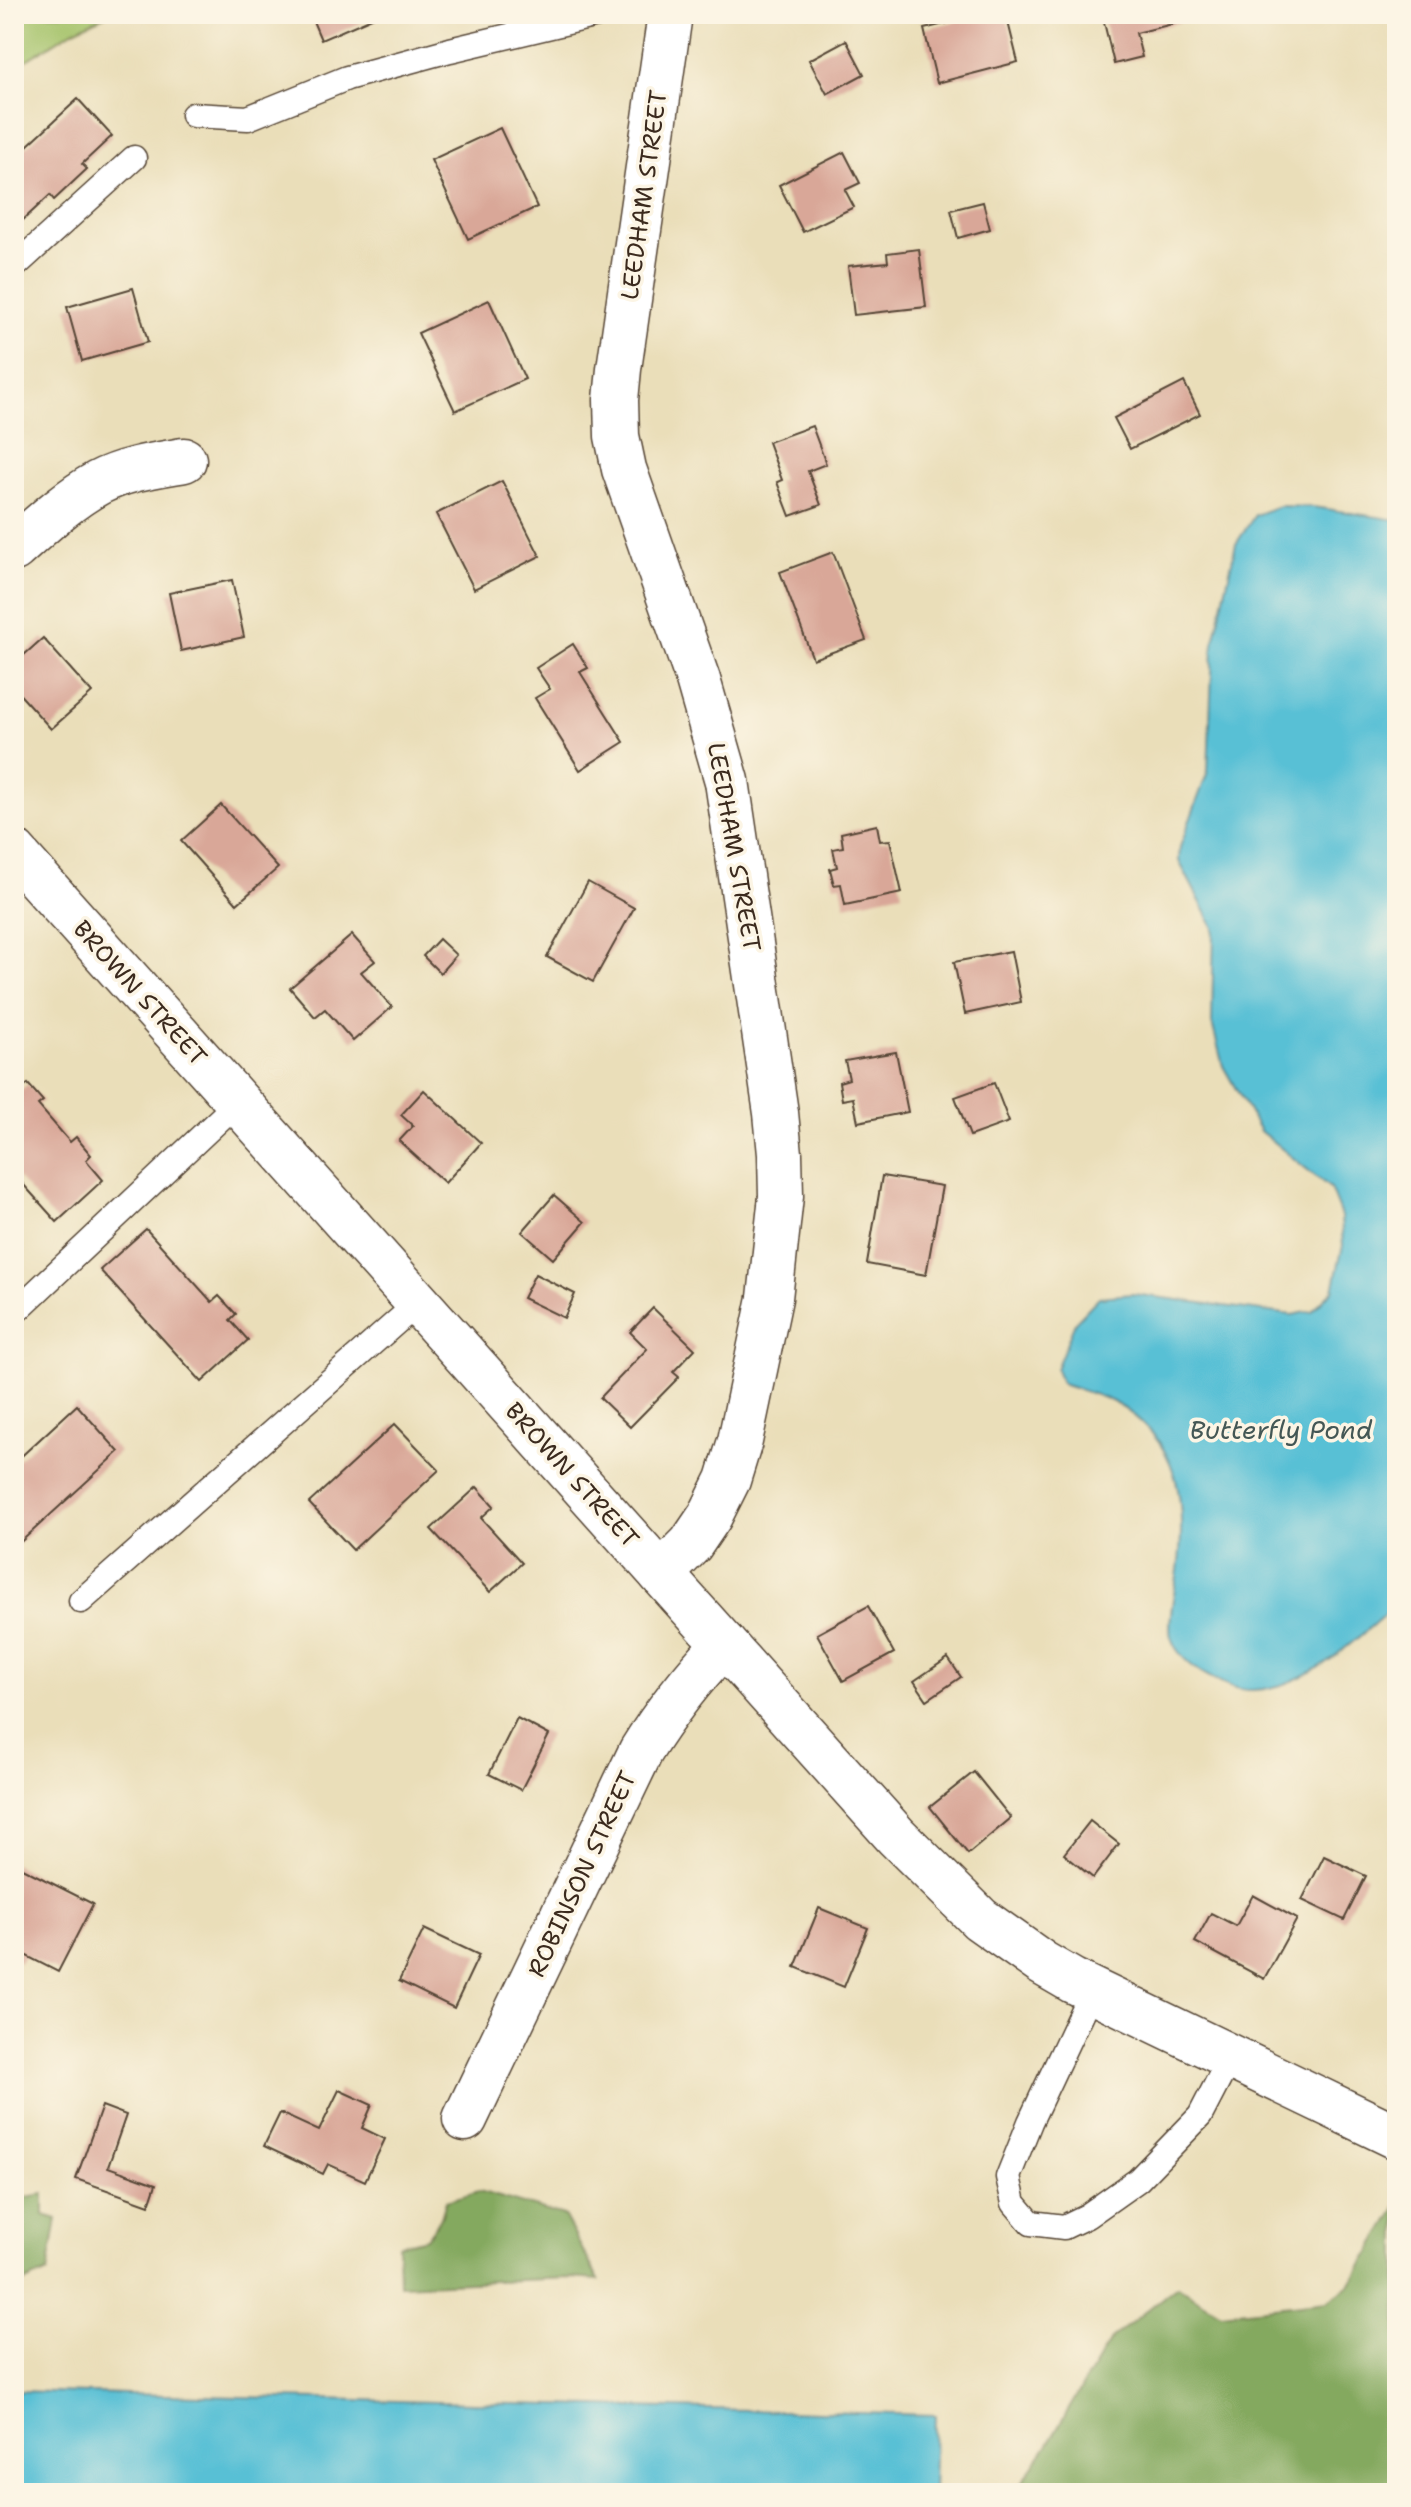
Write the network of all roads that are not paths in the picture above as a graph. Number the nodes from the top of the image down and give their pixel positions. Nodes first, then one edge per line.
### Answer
1 (601, 14) edge
2 (670, 14) edge
3 (193, 115) dead end
4 (134, 158) dead end
5 (14, 267) edge
6 (184, 460) dead end
7 (14, 549) edge
8 (14, 852) edge
9 (238, 1102) junction
10 (418, 1303) junction
11 (14, 1313) edge
12 (661, 1574) junction
13 (81, 1601) dead end
14 (724, 1644) junction
15 (1092, 1990) junction
16 (1231, 2056) junction
17 (465, 2119) dead end
18 (1397, 2137) edge

1 - 3 lane
2 - 12 street, LEEDHAM STREET
4 - 5 lane
6 - 7 street
8 - 9 street, BROWN STREET
9 - 10 street, BROWN STREET
9 - 11 lane
10 - 12 street, BROWN STREET
10 - 13 lane
12 - 14 street, BROWN STREET
14 - 15 street, BROWN STREET
14 - 17 street, ROBINSON STREET
15 - 16 street, BROWN STREET
15 - 16 lane
16 - 18 street, BROWN STREET

